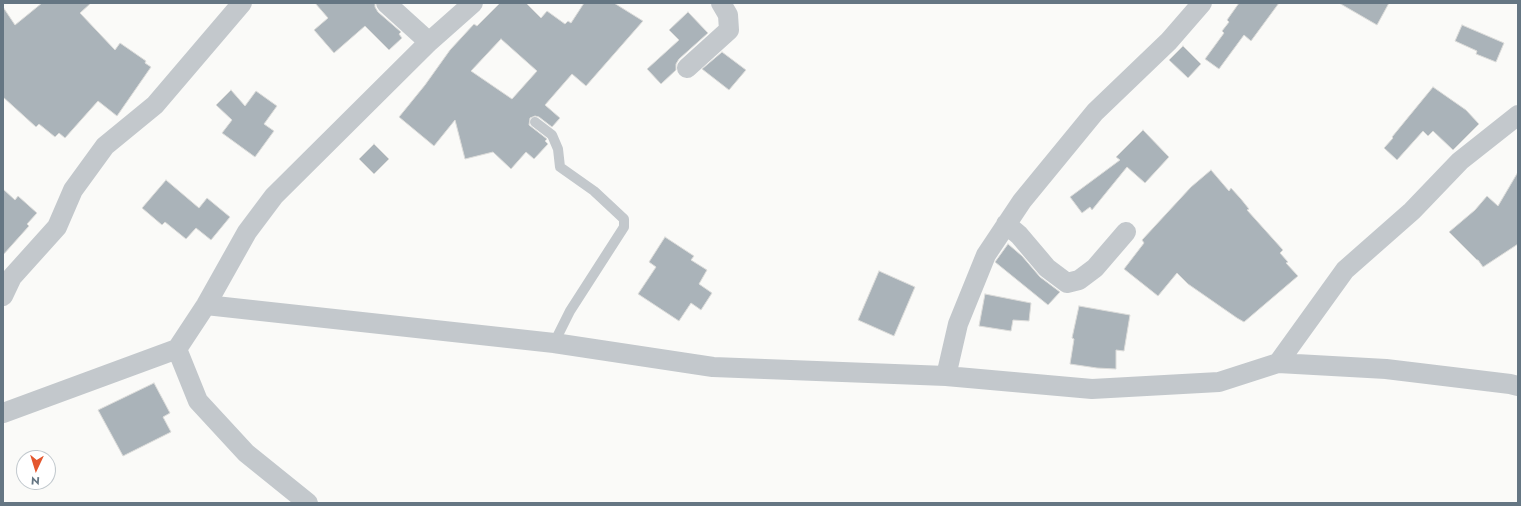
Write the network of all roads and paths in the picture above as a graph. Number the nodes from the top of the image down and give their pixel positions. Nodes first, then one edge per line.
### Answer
1 (242, 3) edge
2 (386, 3) edge
3 (473, 3) edge
4 (721, 3) edge
5 (1202, 3) edge
6 (429, 42) junction
7 (687, 68) dead end
8 (1518, 115) edge
9 (535, 122) dead end
10 (1006, 224) junction
11 (1126, 232) dead end
12 (3, 296) edge
13 (206, 305) junction
14 (554, 343) junction
15 (177, 349) junction
16 (1278, 363) junction
17 (946, 376) junction
18 (1518, 386) edge
19 (3, 413) edge
20 (308, 503) edge

1 - 12 street
2 - 6 street
3 - 6 street
4 - 7 street
5 - 10 street
6 - 13 street
8 - 16 street
9 - 14 lane
10 - 11 street
10 - 17 street
13 - 14 street
13 - 15 street
14 - 17 street
15 - 19 street
15 - 20 street
16 - 17 street
16 - 18 street

